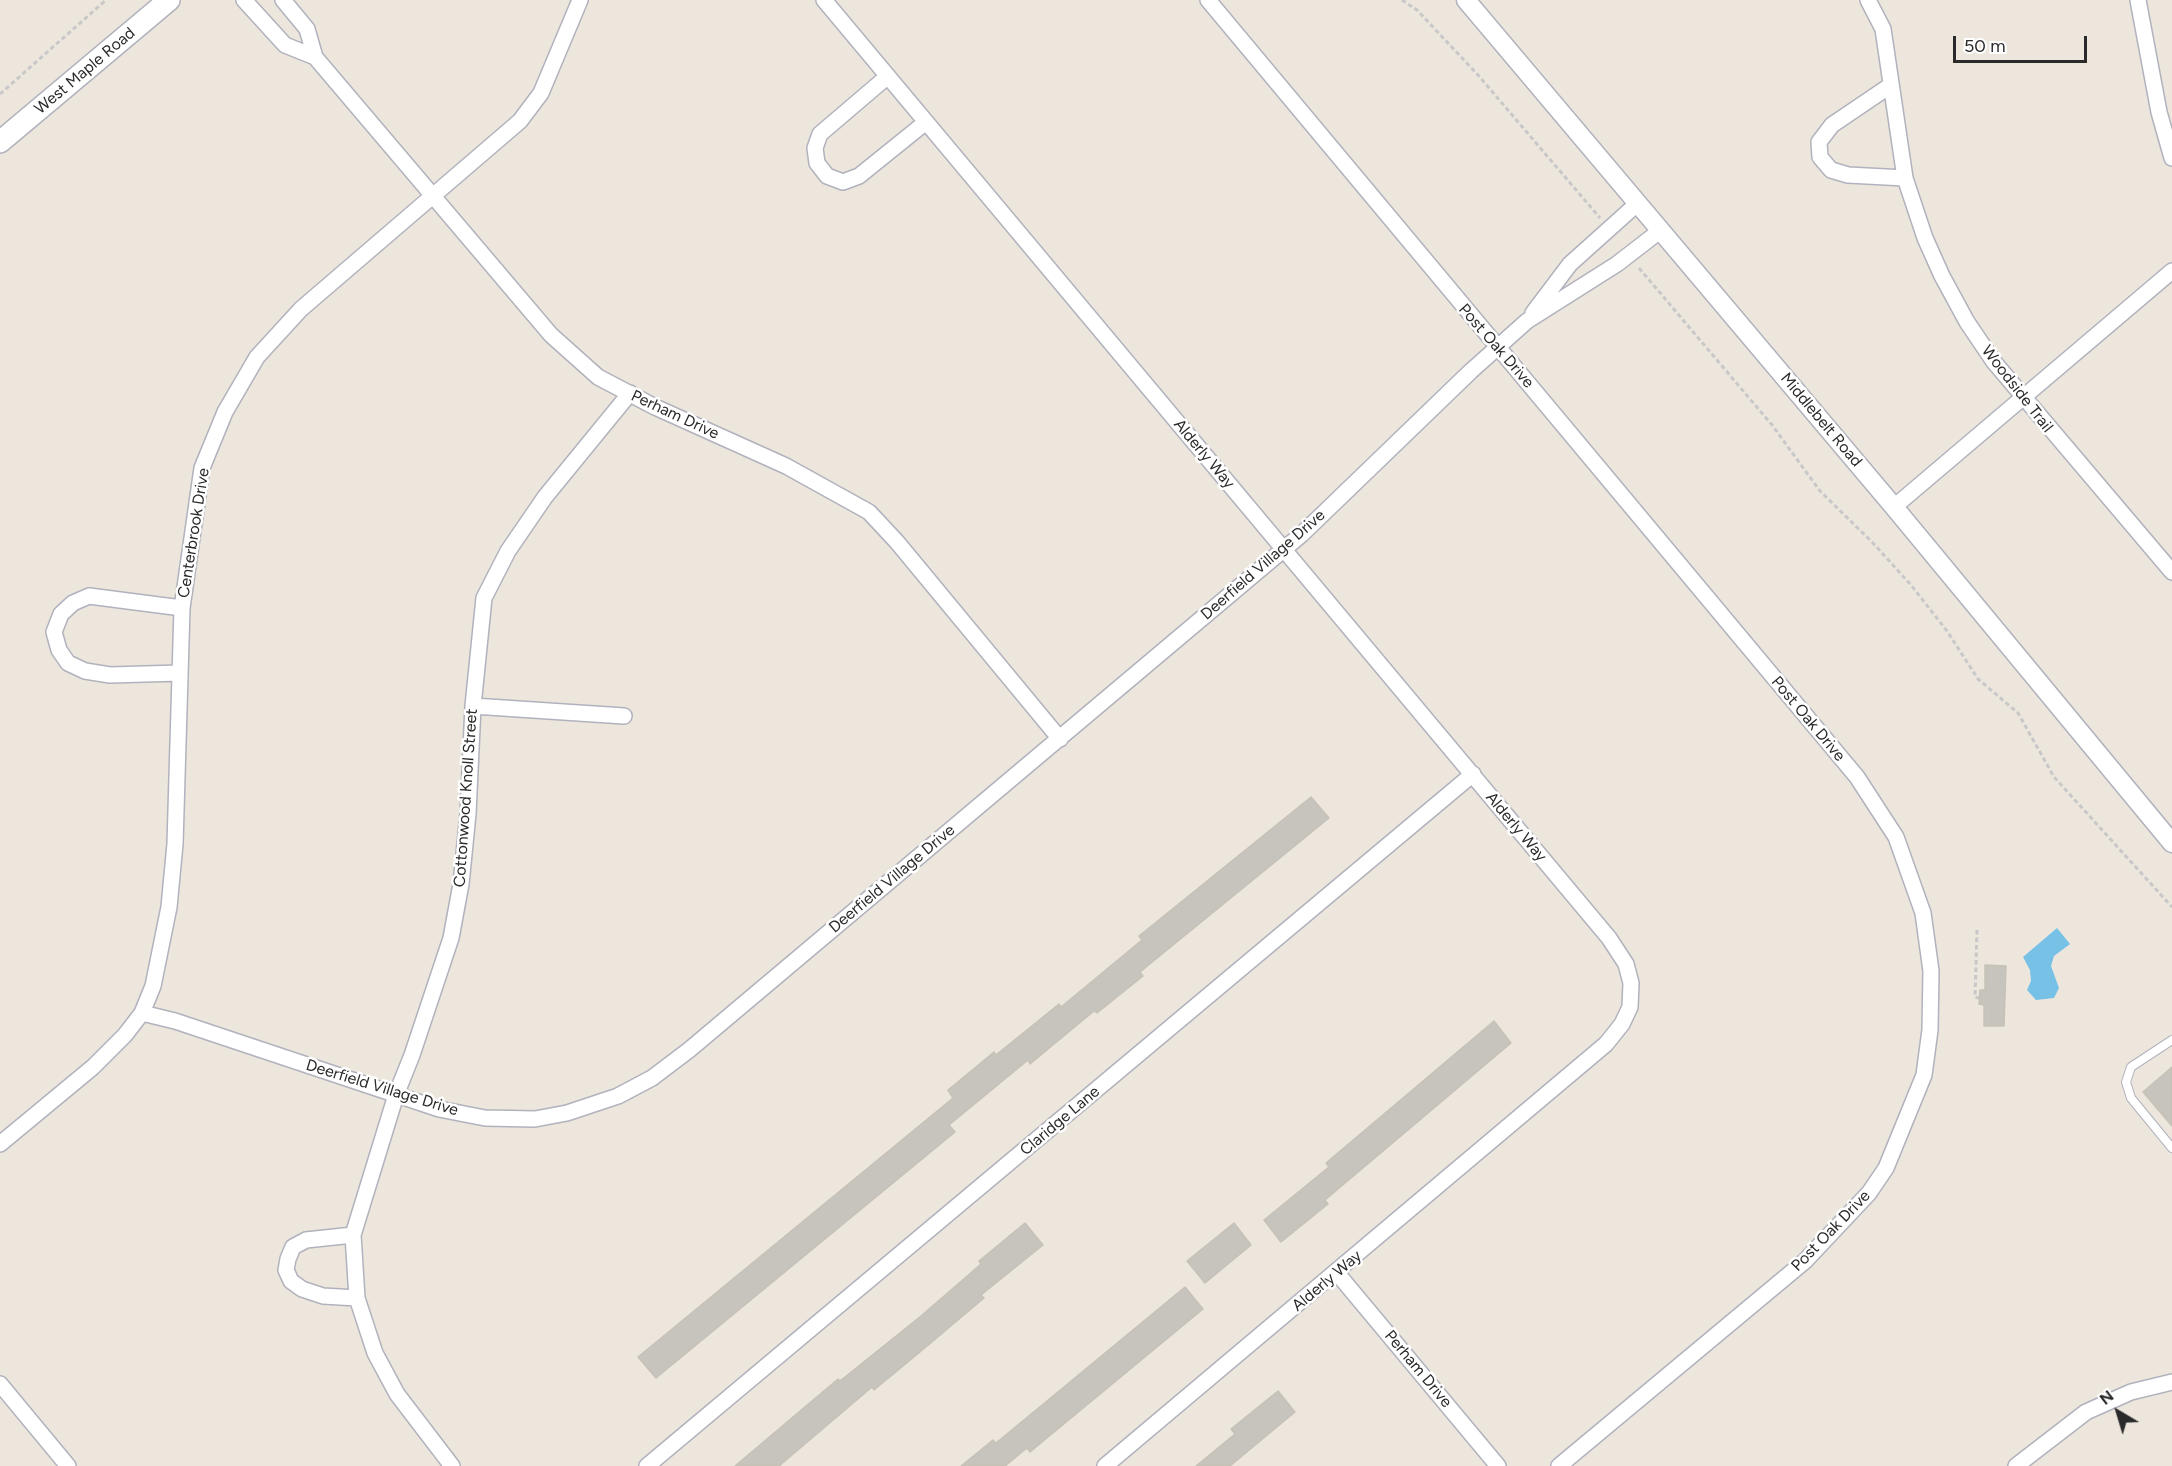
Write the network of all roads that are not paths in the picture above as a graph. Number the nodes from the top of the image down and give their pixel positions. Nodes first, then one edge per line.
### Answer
1 (169, 0) edge
2 (244, 0) edge
3 (283, 0) edge
4 (580, 0) edge
5 (824, 0) edge
6 (1208, 0) edge
7 (1466, 0) edge
8 (1868, 0) edge
9 (2138, 0) edge
10 (315, 57) junction
11 (888, 76) junction
12 (1891, 85) junction
13 (926, 122) junction
14 (0, 142) edge
15 (2172, 158) edge
16 (1905, 178) junction
17 (432, 197) junction
18 (1638, 203) junction
19 (1661, 230) junction
20 (2172, 272) edge
21 (1527, 321) junction
22 (1498, 346) junction
23 (630, 393) junction
24 (2023, 399) junction
25 (1894, 507) junction
26 (1284, 549) junction
27 (2172, 572) edge
28 (182, 608) junction
29 (180, 673) junction
30 (473, 706) junction
31 (624, 716) dead end
32 (1060, 739) junction
33 (1473, 774) junction
34 (2172, 843) edge
35 (142, 1013) junction
36 (2172, 1040) edge
37 (396, 1095) junction
38 (0, 1144) edge
39 (2172, 1148) edge
40 (353, 1235) junction
41 (1337, 1273) junction
42 (357, 1298) junction
43 (2172, 1382) edge
44 (0, 1384) edge
45 (68, 1466) edge
46 (452, 1466) edge
47 (647, 1466) edge
48 (1105, 1466) edge
49 (1498, 1466) edge
50 (1559, 1466) edge
51 (2016, 1466) edge

1 - 14 main road, West Maple Road
2 - 10 street, Perham Drive
3 - 10 street, Perham Drive
4 - 17 street, Centerbrook Drive
5 - 11 street, Alderly Way
6 - 22 street, Post Oak Drive
7 - 18 street, Middlebelt Road
8 - 12 street, Woodside Trail
9 - 15 street
10 - 17 street, Perham Drive
11 - 13 street, Alderly Way
11 - 13 street
12 - 16 street, Woodside Trail
12 - 16 street
13 - 26 street, Alderly Way
16 - 24 street, Woodside Trail
17 - 23 street, Perham Drive
17 - 28 street, Centerbrook Drive
18 - 19 street, Middlebelt Road
18 - 21 street, Deerfield Village Drive
19 - 21 street, Deerfield Village Drive
19 - 25 street, Middlebelt Road
20 - 24 street
21 - 22 street, Deerfield Village Drive
22 - 26 street, Deerfield Village Drive
22 - 50 street, Post Oak Drive
23 - 30 street, Cottonwood Knoll Street
23 - 32 street, Perham Drive
24 - 25 street
24 - 27 street, Woodside Trail
25 - 34 street, Middlebelt Road
26 - 32 street, Deerfield Village Drive
26 - 33 street, Alderly Way
28 - 29 street, Centerbrook Drive
28 - 29 street
29 - 35 street, Centerbrook Drive
30 - 31 street
30 - 37 street, Cottonwood Knoll Street
32 - 37 street, Deerfield Village Drive
33 - 41 street, Alderly Way
33 - 47 street, Claridge Lane
35 - 37 street, Deerfield Village Drive
35 - 38 street, Centerbrook Drive
36 - 39 lane
37 - 40 street, Cottonwood Knoll Street
40 - 42 street, Cottonwood Knoll Street
40 - 42 street
41 - 48 street, Alderly Way
41 - 49 street, Perham Drive
42 - 46 street, Cottonwood Knoll Street
43 - 51 street
44 - 45 street

